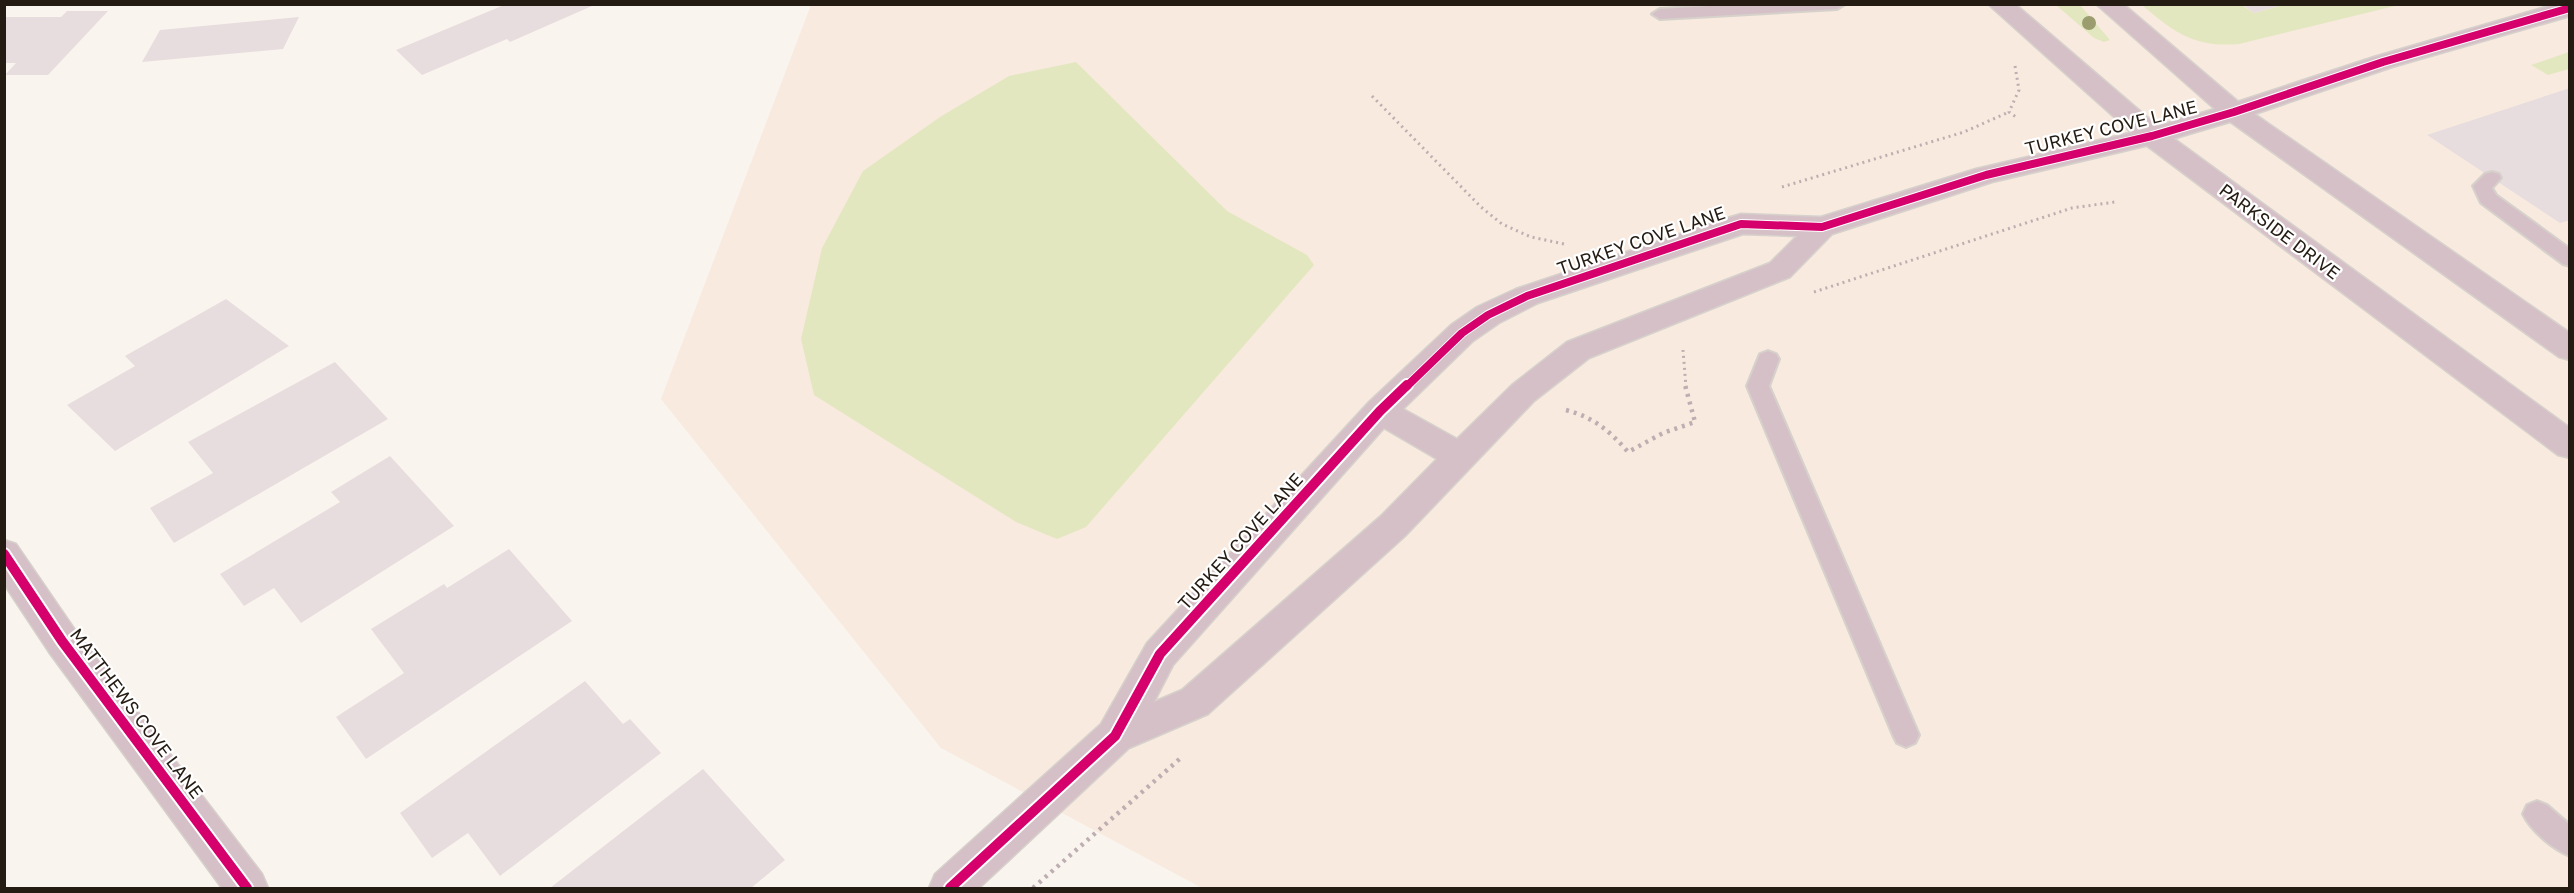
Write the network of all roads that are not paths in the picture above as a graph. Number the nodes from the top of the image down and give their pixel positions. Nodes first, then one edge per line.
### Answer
1 (1837, 4) edge
2 (2000, 4) edge
3 (2108, 4) edge
4 (2569, 6) edge
5 (1660, 14) dead end
6 (2234, 112) junction
7 (2152, 136) junction
8 (2493, 178) dead end
9 (1822, 227) junction
10 (2570, 259) edge
11 (2570, 349) edge
12 (1768, 359) dead end
13 (1380, 411) junction
14 (2570, 446) edge
15 (1461, 457) junction
16 (4, 554) edge
17 (1906, 735) dead end
18 (1115, 736) junction
19 (2537, 814) dead end
20 (2570, 843) edge
21 (247, 888) edge
22 (950, 888) edge

1 - 5 lane
2 - 7 street, PARKSIDE DRIVE
3 - 6 street
4 - 6 street, TURKEY COVE LANE
6 - 7 street, TURKEY COVE LANE
6 - 11 street
7 - 9 street, TURKEY COVE LANE
7 - 14 street, PARKSIDE DRIVE
8 - 10 lane
9 - 13 street, TURKEY COVE LANE
9 - 15 street, TURKEY COVE LANE
12 - 17 lane
13 - 15 street
13 - 18 street, TURKEY COVE LANE
15 - 18 street, TURKEY COVE LANE
16 - 21 street, MATTHEWS COVE LANE
18 - 22 street, TURKEY COVE LANE
19 - 20 lane

